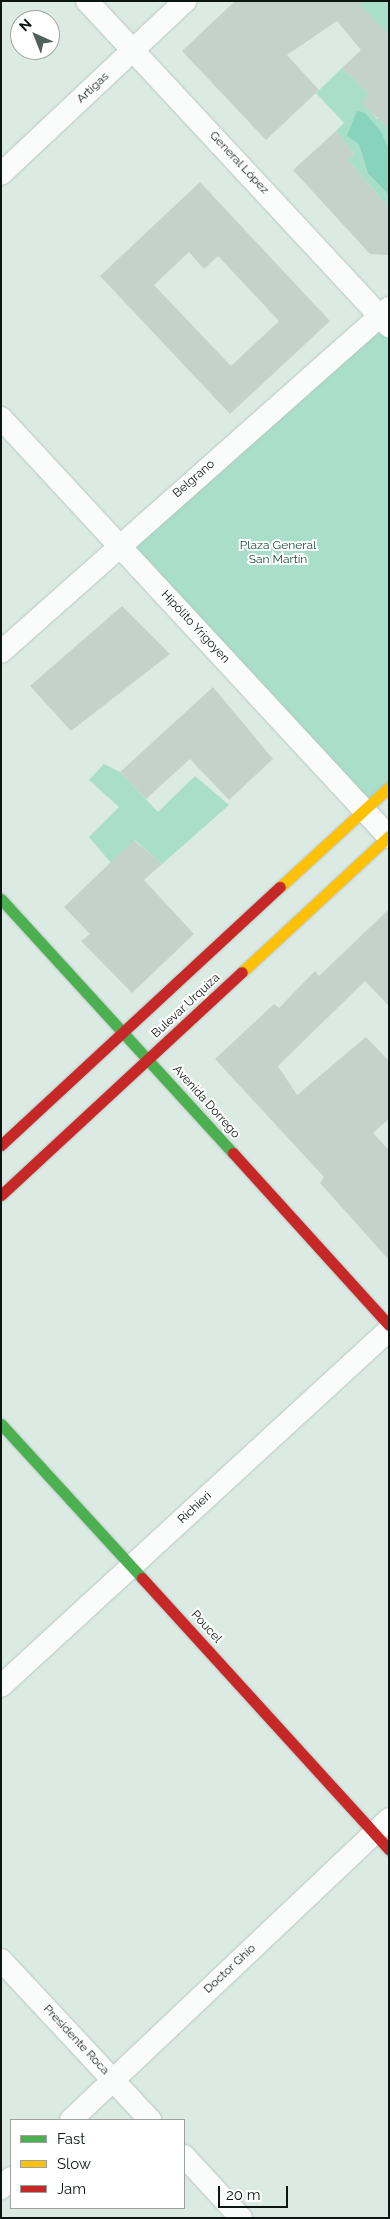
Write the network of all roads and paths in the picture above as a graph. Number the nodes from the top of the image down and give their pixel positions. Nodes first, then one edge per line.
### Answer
1 (87, 1) edge
2 (185, 1) edge
3 (134, 49) junction
4 (1, 174) edge
5 (386, 317) edge
6 (1, 418) edge
7 (119, 544) junction
8 (1, 652) edge
9 (389, 787) edge
10 (364, 810) junction
11 (389, 837) edge
12 (1, 898) edge
13 (124, 1032) junction
14 (148, 1059) junction
15 (1, 1145) edge
16 (1, 1195) edge
17 (389, 1325) edge
18 (389, 1330) edge
19 (1, 1424) edge
20 (132, 1566) junction
21 (1, 1686) edge
22 (384, 1833) edge
23 (1, 1960) edge
24 (113, 2080) junction
25 (72, 2119) edge
26 (149, 2119) edge
27 (185, 2157) edge
28 (10, 2179) edge
29 (1, 2188) edge
30 (241, 2218) edge

1 - 3 street, General López
2 - 3 street, Artigas
3 - 4 street, Artigas
3 - 5 street, General López
5 - 7 street, Belgrano
6 - 7 street, Hipólito Yrigoyen
7 - 8 street, Belgrano
7 - 10 street, Hipólito Yrigoyen
9 - 10 main road, Bulevar Urquiza
10 - 11 street, Hipólito Yrigoyen
10 - 13 main road, Bulevar Urquiza
11 - 14 main road, Bulevar Urquiza
12 - 13 main road, Avenida Dorrego
13 - 14 main road, Avenida Dorrego
13 - 15 main road, Bulevar Urquiza
14 - 16 main road, Bulevar Urquiza
14 - 17 main road, Avenida Dorrego
18 - 20 street, Richieri
19 - 20 main road, Poucel
20 - 21 street, Richieri
20 - 22 main road, Poucel
22 - 24 street, Doctor Ghío
23 - 24 street, Presidente Roca
24 - 25 street, Doctor Ghío
24 - 26 street, Presidente Roca
27 - 30 street
28 - 29 street

